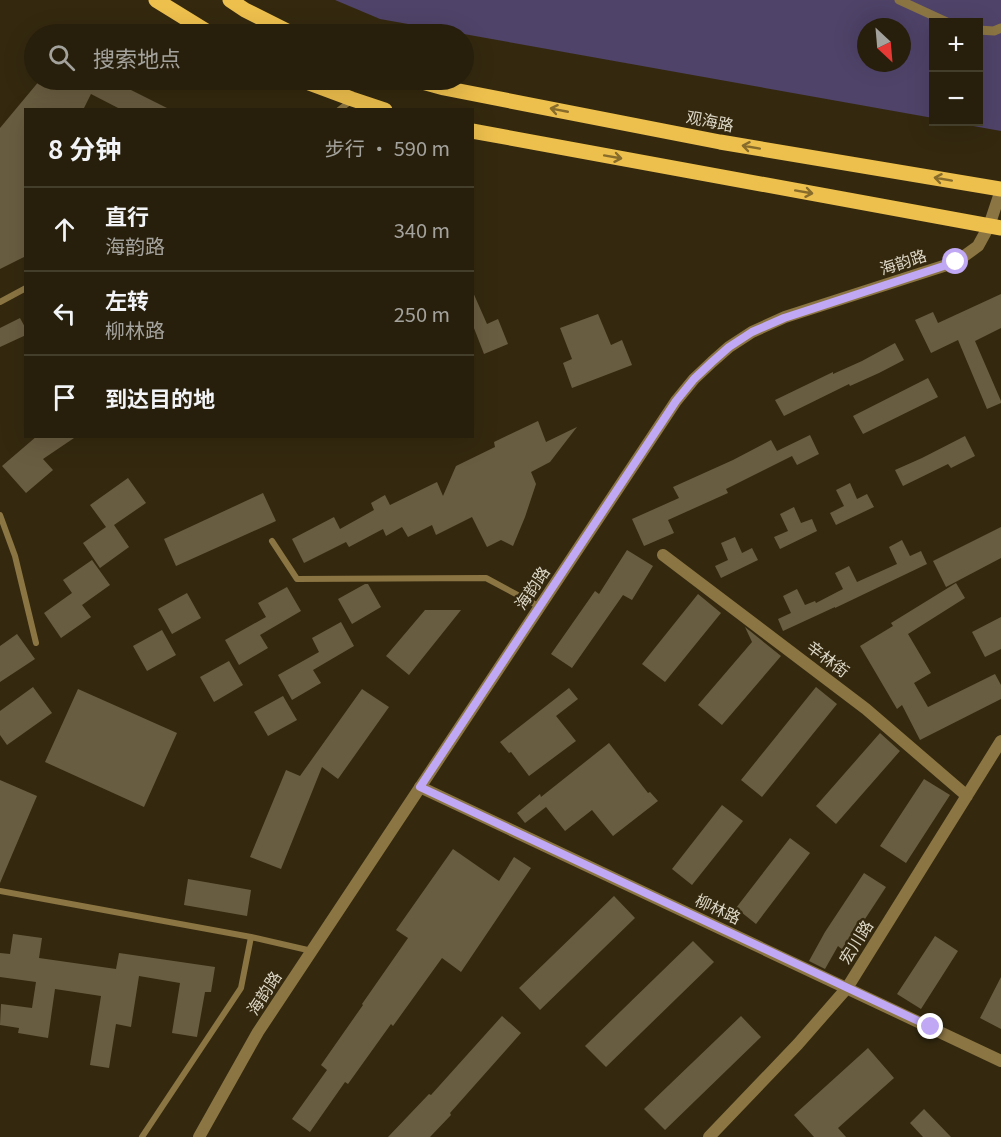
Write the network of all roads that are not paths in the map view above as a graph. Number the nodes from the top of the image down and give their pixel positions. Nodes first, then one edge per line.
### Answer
1 (156, 0) edge
2 (230, 0) edge
3 (899, 0) edge
4 (938, 18) edge
5 (195, 24) edge
6 (273, 24) edge
7 (1001, 28) edge
8 (983, 30) edge
9 (328, 90) edge
10 (454, 90) edge
11 (352, 99) junction
12 (341, 108) edge
13 (379, 108) edge
14 (474, 131) edge
15 (1001, 190) edge
16 (995, 227) edge
17 (24, 289) edge
18 (0, 302) edge
19 (0, 515) edge
20 (272, 541) dead end
21 (663, 555) dead end
22 (540, 607) junction
23 (36, 643) dead end
24 (1001, 741) edge
25 (420, 787) junction
26 (967, 796) junction
27 (0, 891) edge
28 (251, 937) junction
29 (312, 951) junction
30 (846, 988) junction
31 (1001, 1061) edge
32 (142, 1137) edge
33 (199, 1137) edge
34 (709, 1137) edge

1 - 5 main road
2 - 6 main road
3 - 4 street
7 - 8 street
9 - 11 main road
15 -> 10 main road, 观海路
11 - 12 lane
11 - 13 main road
14 -> 16 main road
15 - 16 street, 海韵路
16 - 22 street, 海韵路
17 - 18 lane
19 - 23 lane
20 - 22 lane
21 - 26 street, 辛林街
22 - 25 street, 海韵路
24 - 26 street, 宏川路
25 - 29 street, 海韵路
25 - 30 street, 柳林路
26 - 30 street, 宏川路
27 - 28 lane
28 - 29 lane
28 - 32 lane
29 - 33 street, 海韵路
30 - 31 street, 柳林路
30 - 34 street, 宏川路

